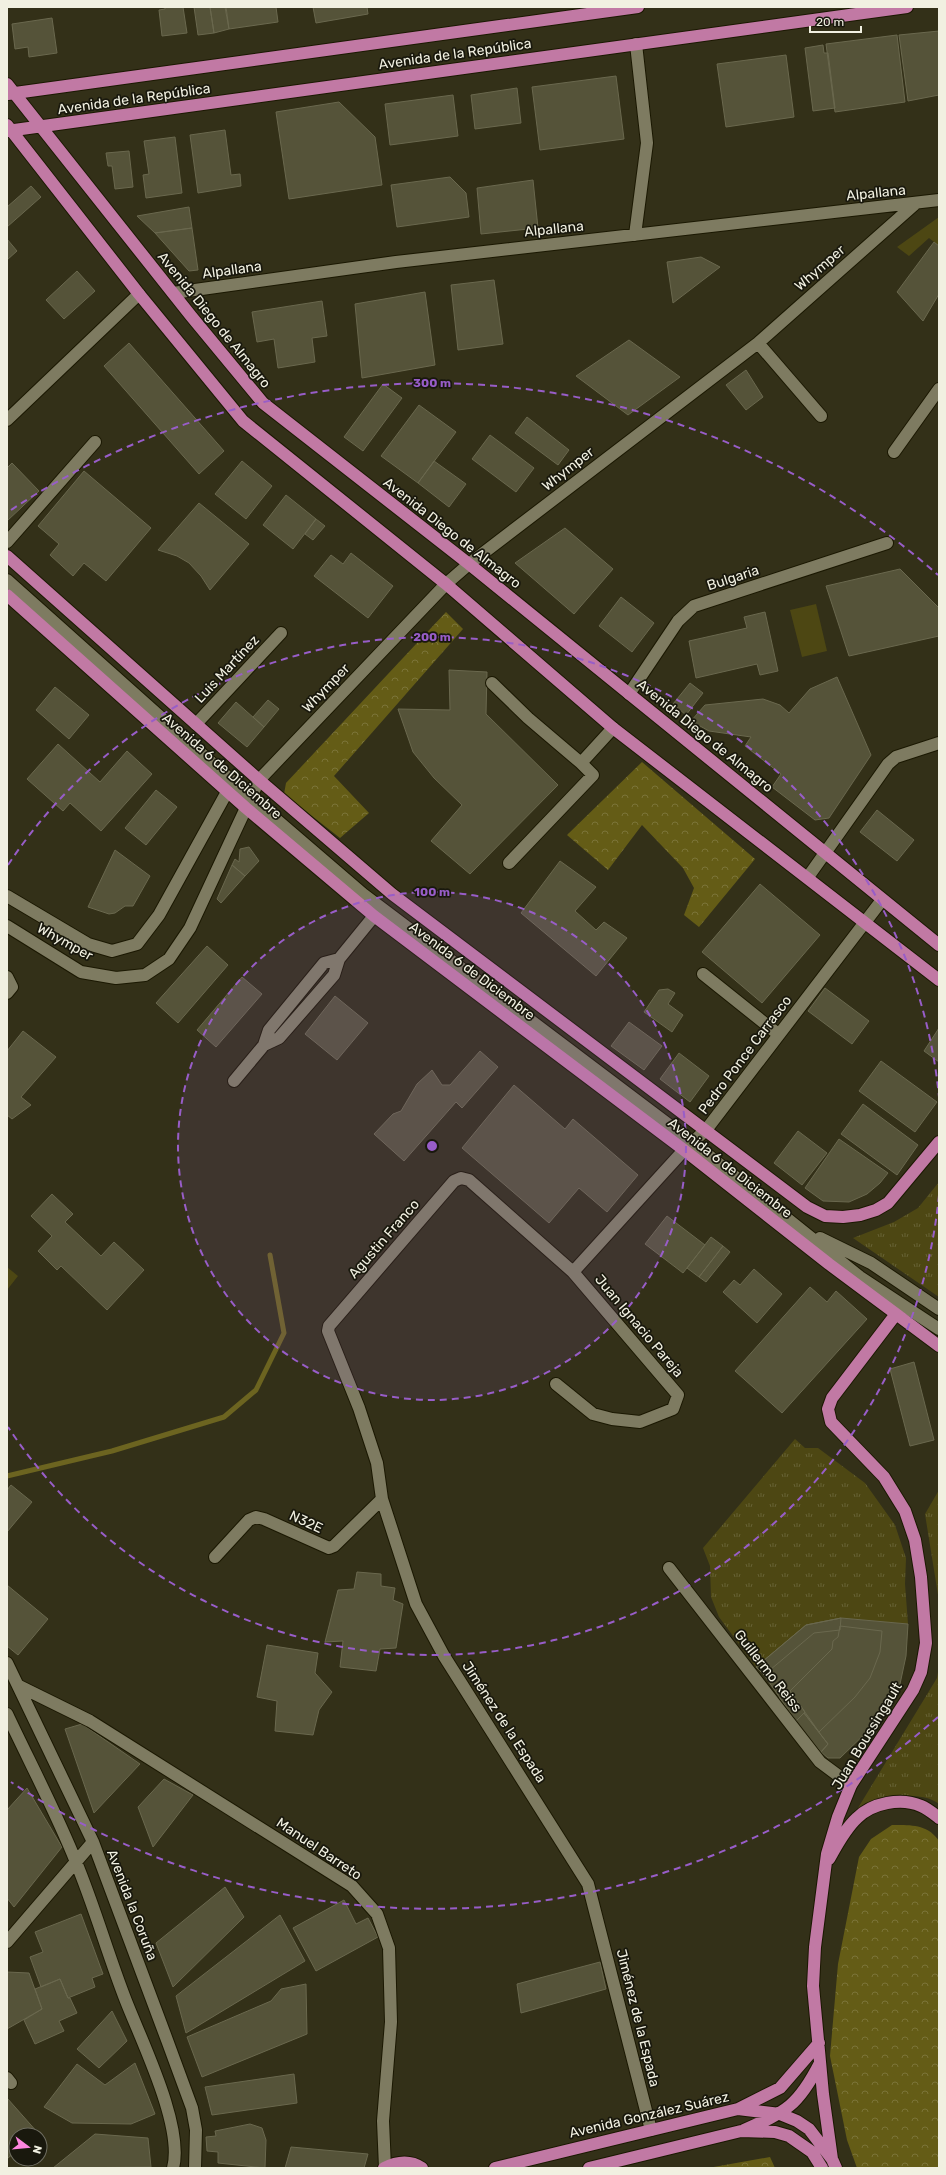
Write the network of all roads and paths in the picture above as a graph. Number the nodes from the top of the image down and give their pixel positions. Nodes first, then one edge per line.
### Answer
1 (638, 7) edge
2 (907, 7) edge
3 (617, 8) edge
4 (636, 44) junction
5 (9, 90) edge
6 (40, 127) junction
7 (8, 129) edge
8 (939, 200) edge
9 (915, 204) junction
10 (635, 235) junction
11 (173, 293) junction
12 (139, 294) junction
13 (758, 342) junction
14 (939, 389) edge
15 (821, 416) dead end
16 (7, 420) edge
17 (95, 442) dead end
18 (894, 452) dead end
19 (7, 542) edge
20 (887, 543) dead end
21 (7, 556) edge
22 (469, 564) junction
23 (7, 580) edge
24 (446, 584) junction
25 (7, 595) edge
26 (281, 634) dead end
27 (492, 683) dead end
28 (629, 694) junction
29 (196, 724) junction
30 (613, 728) junction
31 (939, 743) edge
32 (581, 763) junction
33 (259, 780) junction
34 (240, 788) junction
35 (227, 792) junction
36 (248, 803) junction
37 (826, 852) junction
38 (509, 863) dead end
39 (808, 877) junction
40 (7, 896) edge
41 (882, 900) junction
42 (374, 916) junction
43 (865, 922) junction
44 (7, 926) edge
45 (939, 945) edge
46 (703, 974) dead end
47 (939, 980) edge
48 (778, 1034) junction
49 (234, 1081) dead end
50 (706, 1130) junction
51 (939, 1142) edge
52 (688, 1146) junction
53 (469, 1180) joint
54 (800, 1228) junction
55 (572, 1272) junction
56 (939, 1309) edge
57 (896, 1314) junction
58 (939, 1329) edge
59 (328, 1331) joint
60 (939, 1346) edge
61 (556, 1384) dead end
62 (382, 1499) junction
63 (215, 1556) dead end
64 (669, 1568) dead end
65 (7, 1663) edge
66 (13, 1687) edge
67 (7, 1714) edge
68 (851, 1785) junction
69 (939, 1818) edge
70 (93, 1842) junction
71 (76, 1862) junction
72 (825, 1867) junction
73 (7, 1942) edge
74 (819, 2043) junction
75 (820, 2061) junction
76 (738, 2109) junction
77 (780, 2114) junction
78 (651, 2130) junction
79 (741, 2131) junction
80 (834, 2164) edge
81 (174, 2166) edge
82 (193, 2168) edge
83 (384, 2168) edge
84 (422, 2168) edge
85 (495, 2168) edge
86 (590, 2168) edge
87 (822, 2168) edge

1 - 3 main road, Avenida de la República
2 - 4 main road, Avenida de la República
3 - 5 main road, Avenida de la República
4 - 6 main road, Avenida de la República
4 - 10 street
5 - 6 main road, Avenida Diego de Almagro
6 - 7 main road, Avenida de la República
6 - 11 main road, Avenida Diego de Almagro
7 - 12 main road
8 - 9 street, Alpallana
9 - 10 street, Alpallana
9 - 13 street, Whymper
10 - 11 street, Alpallana
11 - 22 main road, Avenida Diego de Almagro
12 - 16 street
12 - 24 main road
13 - 15 street
13 - 22 street, Whymper
14 - 18 street
17 - 19 street
20 - 28 street, Bulgaria
21 - 29 main road, Avenida 6 de Diciembre
22 - 24 street, Whymper
22 - 28 main road, Avenida Diego de Almagro
23 - 34 street
24 - 30 main road
24 - 33 street, Whymper
25 - 35 main road, Avenida 6 de Diciembre
26 - 29 street, Luis Martínez
27 - 32 street
28 - 37 main road, Avenida Diego de Almagro
29 - 33 main road, Avenida 6 de Diciembre
30 - 32 street
30 - 39 main road
31 - 37 street
32 - 38 street
33 - 34 street, Whymper
33 - 36 street, Whymper
33 - 50 main road, Avenida 6 de Diciembre
34 - 35 street, Whymper
34 - 36 street
35 - 36 main road, Avenida 6 de Diciembre
35 - 40 street, Whymper
36 - 42 main road, Avenida 6 de Diciembre
36 - 44 street, Whymper
36 - 52 street
37 - 39 street
37 - 41 main road, Avenida Diego de Almagro
39 - 43 main road
41 - 43 street, Pedro Ponce Carrasco
41 - 45 main road, Avenida Diego de Almagro
42 - 49 street
42 - 52 main road, Avenida 6 de Diciembre
43 - 47 main road
43 - 48 street, Pedro Ponce Carrasco
46 - 48 street
48 - 50 street, Pedro Ponce Carrasco
50 - 51 main road, Avenida 6 de Diciembre
50 - 52 street, Pedro Ponce Carrasco
52 - 54 street
52 - 55 street, Pedro Ponce Carrasco
52 - 57 main road, Avenida 6 de Diciembre
53 - 55 street, Juan Ignacio Pareja
53 - 59 street, Agustin Franco
54 - 56 street
54 - 58 street
55 - 61 street, Juan Ignacio Pareja
57 - 60 main road, Avenida 6 de Diciembre
57 - 68 main road, Juan Boussingault
59 - 62 street, Jiménez de la Espada
62 - 63 street, N32E
62 - 78 street, Jiménez de la Espada
64 - 68 street, Guillermo Reiss
65 - 66 street, Avenida la Coruña
66 - 70 street, Avenida la Coruña
66 - 83 street, Manuel Barreto
67 - 71 street
68 - 72 main road, Juan Boussingault
69 - 72 main road
70 - 71 street
70 - 82 street, Avenida la Coruña
71 - 73 street
71 - 81 street
72 - 74 main road, Juan Boussingault
74 - 75 main road, Juan Boussingault
74 - 76 main road
75 - 77 main road
75 - 80 main road, Juan Boussingault
76 - 77 main road, Avenida González Suárez
76 - 78 main road, Avenida González Suárez
77 - 79 main road
77 - 80 main road, Avenida González Suárez
78 - 85 main road, Avenida González Suárez
79 - 86 main road
79 - 87 main road
81 - 82 street
83 - 84 main road

